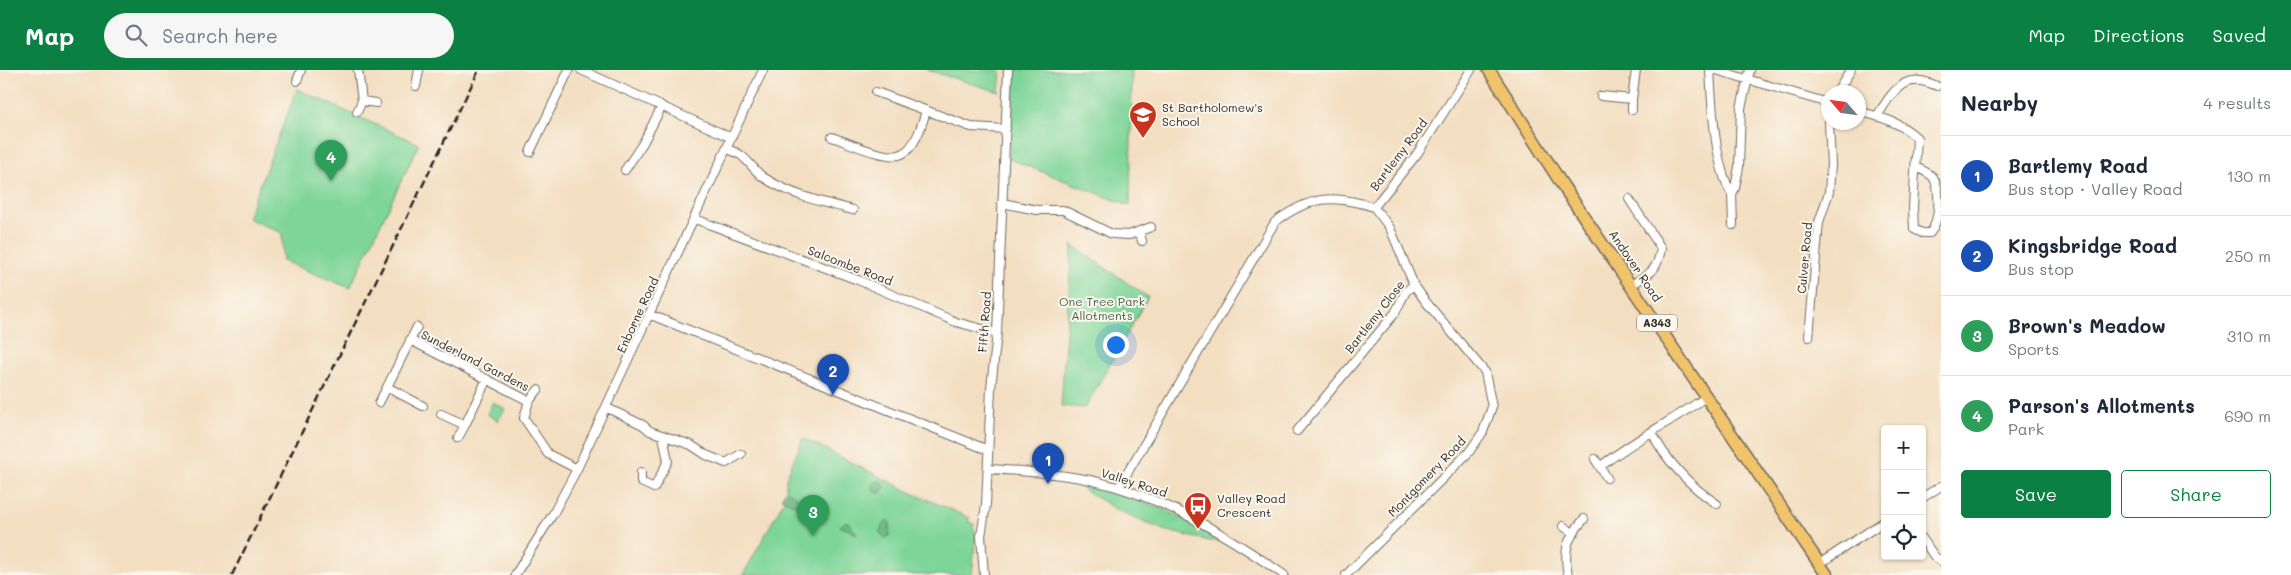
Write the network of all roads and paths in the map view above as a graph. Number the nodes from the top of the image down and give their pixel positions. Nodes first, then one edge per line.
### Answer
1 (301, 70) edge
2 (358, 70) edge
3 (419, 70) edge
4 (569, 70) edge
5 (581, 70) edge
6 (763, 70) edge
7 (1008, 70) edge
8 (1471, 70) edge
9 (1489, 70) edge
10 (1636, 70) edge
11 (1710, 70) edge
12 (1716, 70) edge
13 (1851, 70) edge
14 (1749, 74) edge
15 (297, 81) dead end
16 (1841, 85) edge
17 (416, 86) dead end
18 (1937, 86) dead end
19 (876, 92) dead end
20 (1601, 96) dead end
21 (1632, 99) junction
22 (1821, 100) edge
23 (362, 101) junction
24 (376, 103) dead end
25 (662, 106) junction
26 (1632, 110) dead end
27 (926, 111) junction
28 (357, 112) dead end
29 (1866, 113) edge
30 (1877, 116) junction
31 (1006, 129) junction
32 (1829, 130) edge
33 (832, 137) dead end
34 (732, 138) junction
35 (727, 148) junction
36 (530, 152) dead end
37 (1916, 167) junction
38 (625, 170) dead end
39 (1732, 194) junction
40 (1629, 199) dead end
41 (1002, 203) junction
42 (1374, 207) junction
43 (853, 210) dead end
44 (695, 219) junction
45 (1733, 225) dead end
46 (1151, 227) dead end
47 (1139, 231) junction
48 (1142, 241) dead end
49 (1631, 284) junction
50 (1414, 285) junction
51 (651, 315) junction
52 (417, 327) dead end
53 (996, 333) junction
54 (1809, 337) dead end
55 (410, 340) junction
56 (486, 379) junction
57 (387, 387) junction
58 (538, 390) dead end
59 (1706, 398) junction
60 (529, 401) junction
61 (379, 403) dead end
62 (423, 406) dead end
63 (607, 408) junction
64 (442, 414) dead end
65 (464, 425) junction
66 (1297, 431) dead end
67 (1652, 432) junction
68 (663, 436) junction
69 (458, 438) dead end
70 (988, 450) junction
71 (741, 454) dead end
72 (1595, 458) dead end
73 (1601, 466) junction
74 (577, 469) junction
75 (988, 469) junction
76 (641, 472) dead end
77 (1607, 478) dead end
78 (1941, 486) edge
79 (1119, 487) junction
80 (1926, 495) edge
81 (1717, 504) dead end
82 (1584, 519) dead end
83 (1881, 524) edge
84 (1563, 526) dead end
85 (1573, 532) junction
86 (1926, 544) edge
87 (1941, 561) edge
88 (1819, 564) junction
89 (515, 575) edge
90 (984, 575) edge
91 (1284, 575) edge
92 (1346, 575) edge
93 (1568, 575) edge
94 (1827, 575) edge

1 - 15 street
2 - 23 street
3 - 17 street
4 - 36 street
5 - 25 street
6 - 34 street, Enborne Road
7 - 31 street, Fifth Road
8 - 42 street, Bartlemy Road
9 - 49 main road, Andover Road / A343
10 - 21 street
11 - 39 street
12 - 14 street
13 - 16 street
14 - 22 street
14 - 39 street
18 - 30 street
19 - 27 street
20 - 21 street
21 - 26 street
23 - 24 street
23 - 28 street
25 - 34 street
25 - 38 street
27 - 31 street
27 - 33 street
29 - 30 street
30 - 37 street
31 - 41 street, Fifth Road
32 - 54 street, Culver Road
34 - 35 street, Enborne Road
35 - 43 street
35 - 44 street, Enborne Road
37 - 37 street
39 - 45 street
40 - 49 street
41 - 47 street
41 - 53 street, Fifth Road
42 - 50 street, Bartlemy Close
42 - 79 street, Bartlemy Road
44 - 51 street, Enborne Road
44 - 53 street, Salcombe Road
46 - 47 street
47 - 48 street
49 - 59 main road, Andover Road / A343
50 - 66 street, Bartlemy Close
50 - 92 street, Montgomery Road
51 - 63 street, Enborne Road
51 - 70 street
52 - 55 street, Sunderland Gardens
53 - 70 street, Fifth Road
55 - 56 street, Sunderland Gardens
55 - 57 street, Sunderland Gardens
56 - 60 street, Sunderland Gardens
56 - 65 street
57 - 61 street, Sunderland Gardens
57 - 62 street
58 - 60 street, Sunderland Gardens
59 - 67 street
59 - 88 main road, Andover Road / A343
60 - 74 street, Sunderland Gardens
63 - 68 street
63 - 74 street, Enborne Road
64 - 65 street
65 - 69 street
67 - 73 street
67 - 81 street
68 - 71 street
68 - 76 street
70 - 75 street, Fifth Road
72 - 73 street
73 - 77 street
74 - 89 street, Enborne Road
75 - 79 street, Valley Road
75 - 90 street, Fifth Road
78 - 80 street
79 - 91 street, Valley Road
82 - 85 street
83 - 88 street
84 - 85 street
85 - 93 street
86 - 87 street
88 - 94 main road, Andover Road / A343

